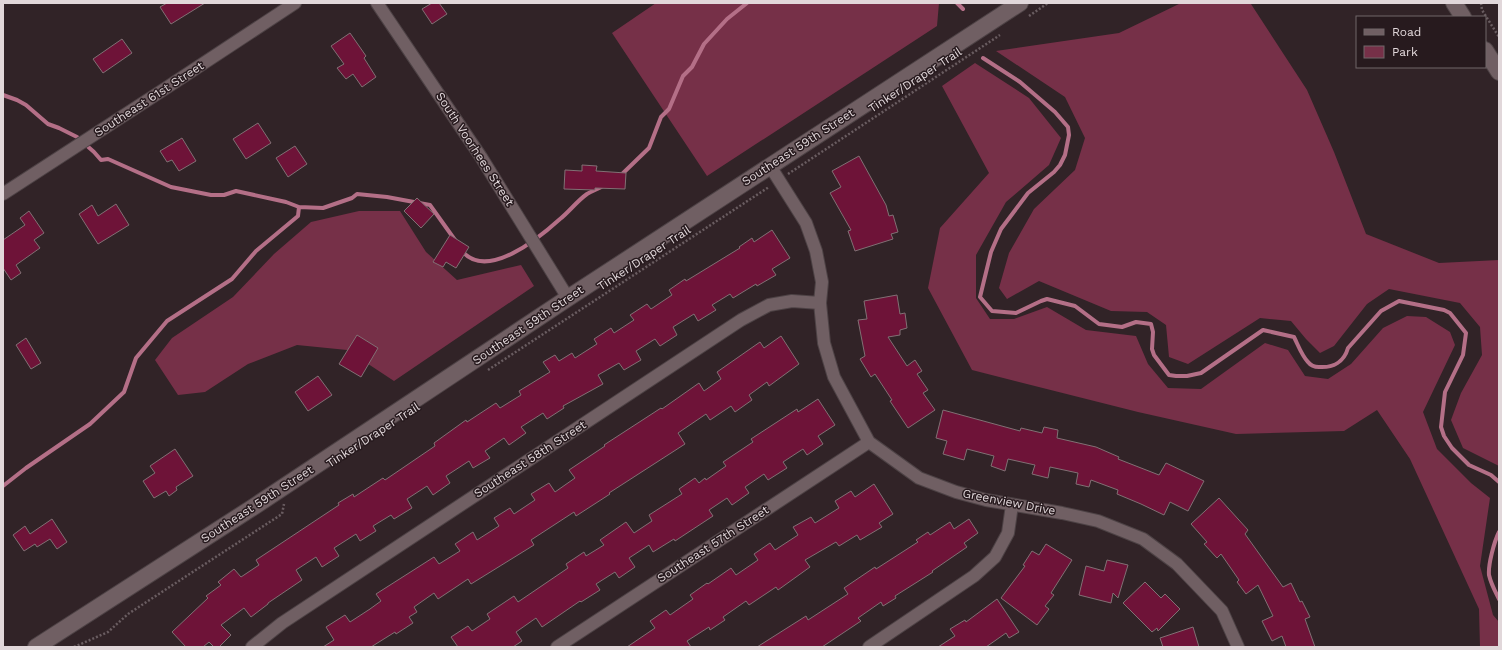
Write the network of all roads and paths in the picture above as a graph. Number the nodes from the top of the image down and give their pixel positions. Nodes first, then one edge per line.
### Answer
1 (295, 3) edge
2 (378, 3) edge
3 (1020, 3) edge
4 (1048, 3) edge
5 (1454, 3) edge
6 (1481, 3) edge
7 (1462, 16) edge
8 (1486, 16) edge
9 (1486, 16) edge
10 (1025, 19) dead end
11 (1005, 32) dead end
12 (1499, 37) edge
13 (1486, 52) edge
14 (1499, 72) edge
15 (770, 166) junction
16 (780, 180) junction
17 (3, 194) edge
18 (568, 298) junction
19 (820, 303) junction
20 (484, 373) dead end
21 (869, 442) junction
22 (284, 503) dead end
23 (1012, 505) junction
24 (44, 645) edge
25 (74, 647) edge
26 (252, 647) edge
27 (557, 647) edge
28 (869, 647) edge
29 (1238, 647) edge

1 - 17 street, Southeast 61st Street
2 - 18 street, South Voorhees Street
3 - 15 main road, Southeast 59th Street
4 - 10 path
5 - 7 main road
6 - 9 path
8 - 12 path
11 - 16 path, Tinker/Draper Trail
13 - 14 main road
15 - 16 street, Greenview Drive
15 - 18 main road, Southeast 59th Street
16 - 19 street, Greenview Drive
16 - 20 path, Tinker/Draper Trail
18 - 24 main road, Southeast 59th Street
19 - 21 street, Greenview Drive
19 - 26 street, Southeast 58th Street
21 - 23 street, Greenview Drive
21 - 27 street, Southeast 57th Street
22 - 25 path
23 - 28 street
23 - 29 street, Greenview Drive

